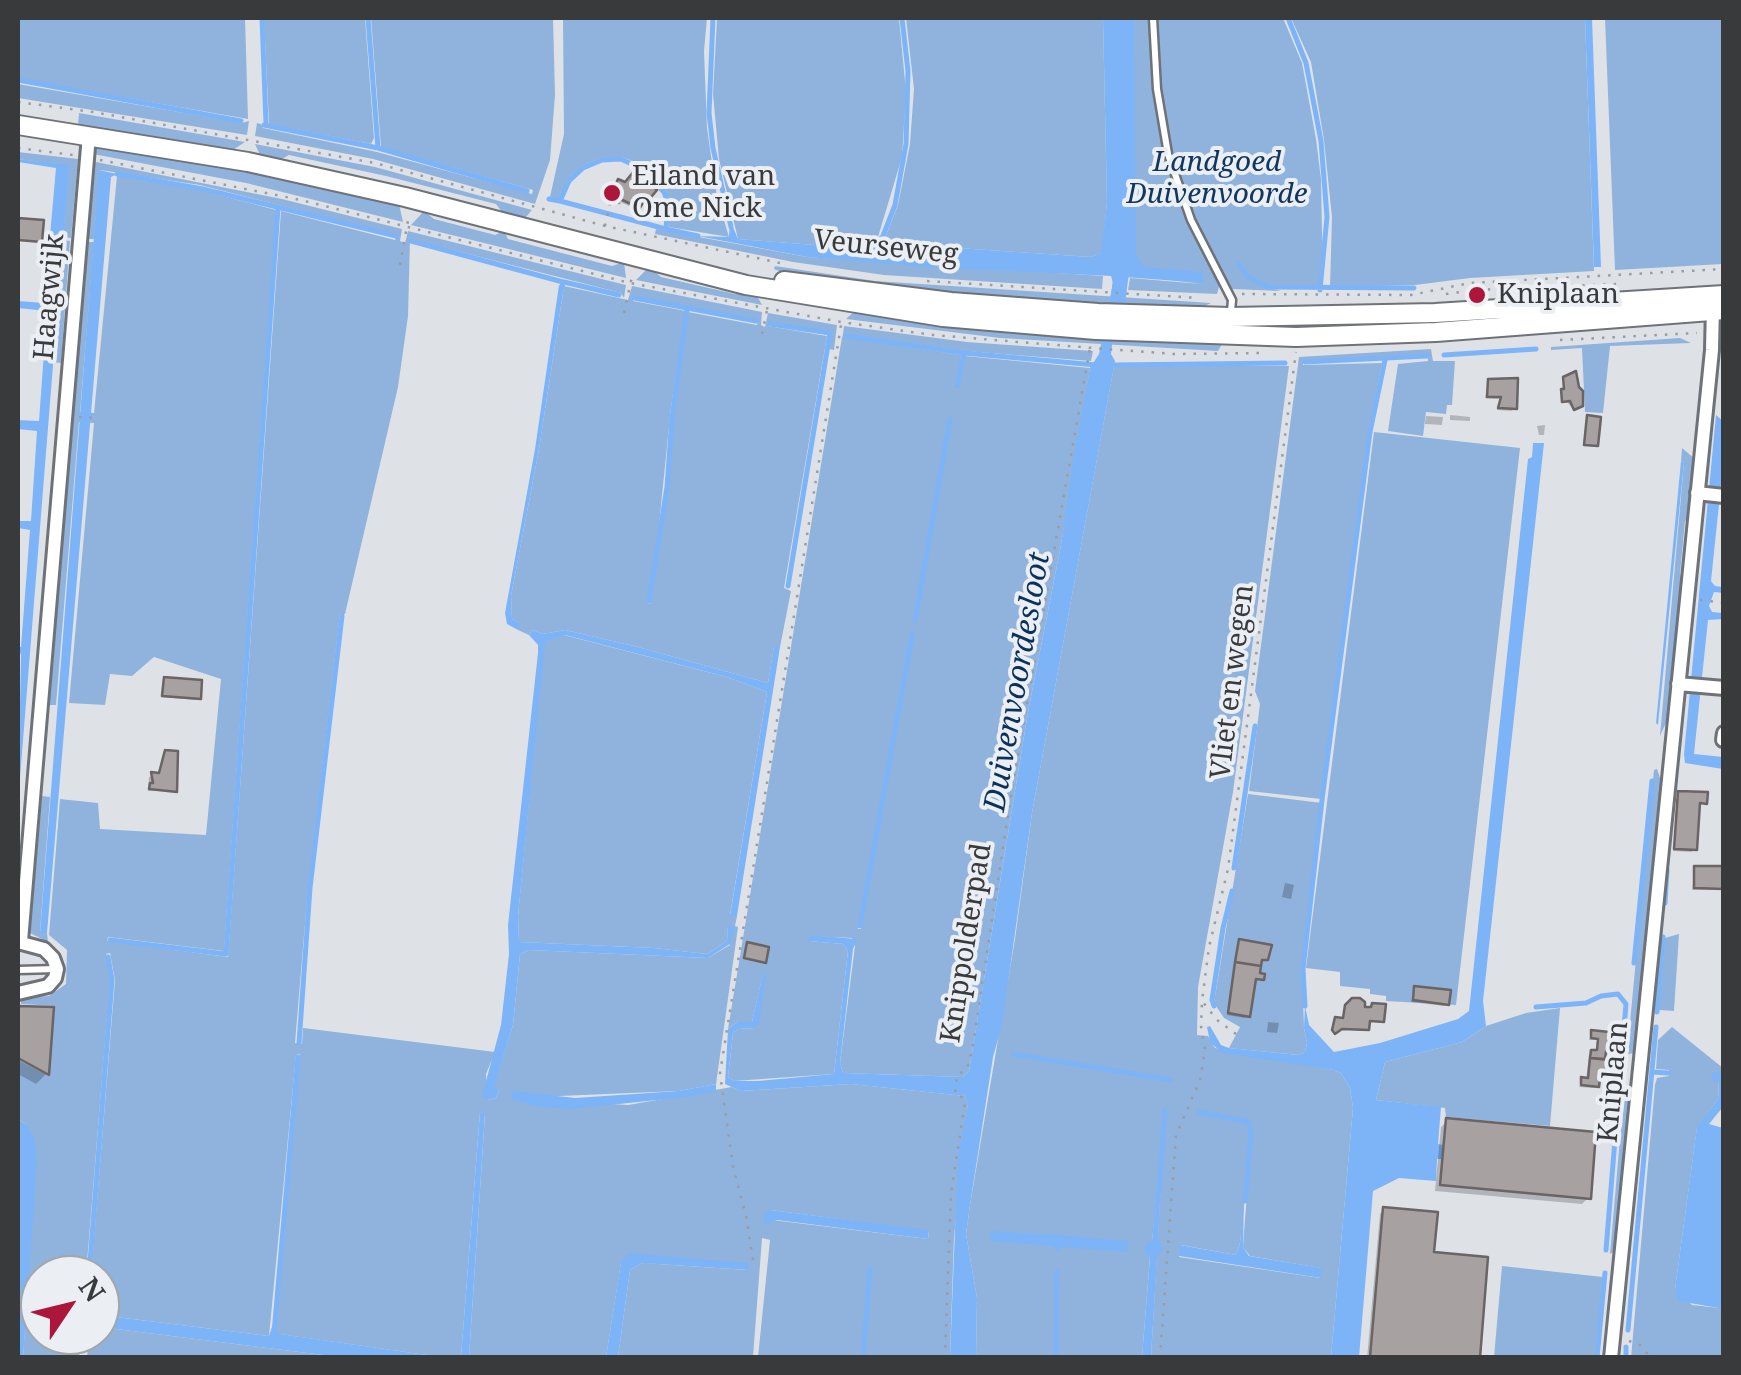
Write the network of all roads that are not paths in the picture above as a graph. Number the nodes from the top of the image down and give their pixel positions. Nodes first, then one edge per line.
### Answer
1 (1152, 18) edge
2 (18, 125) edge
3 (88, 134) junction
4 (1718, 303) edge
5 (1229, 320) junction
6 (1700, 494) junction
7 (1724, 496) edge
8 (1682, 684) junction
9 (1724, 688) edge
10 (19, 941) edge
11 (57, 969) junction
12 (18, 970) edge
13 (18, 993) edge
14 (1611, 1358) edge

1 - 5 lane
2 - 3 main road, Veurseweg
3 - 5 main road, Veurseweg
3 - 10 street, Haagwijk
4 - 5 main road, Veurseweg
4 - 5 main road, Veurseweg
4 - 6 street, Kniplaan
6 - 7 street
6 - 8 street, Kniplaan
8 - 9 street
8 - 14 street, Kniplaan
10 - 11 street, Haagwijk
11 - 12 lane
11 - 13 street

